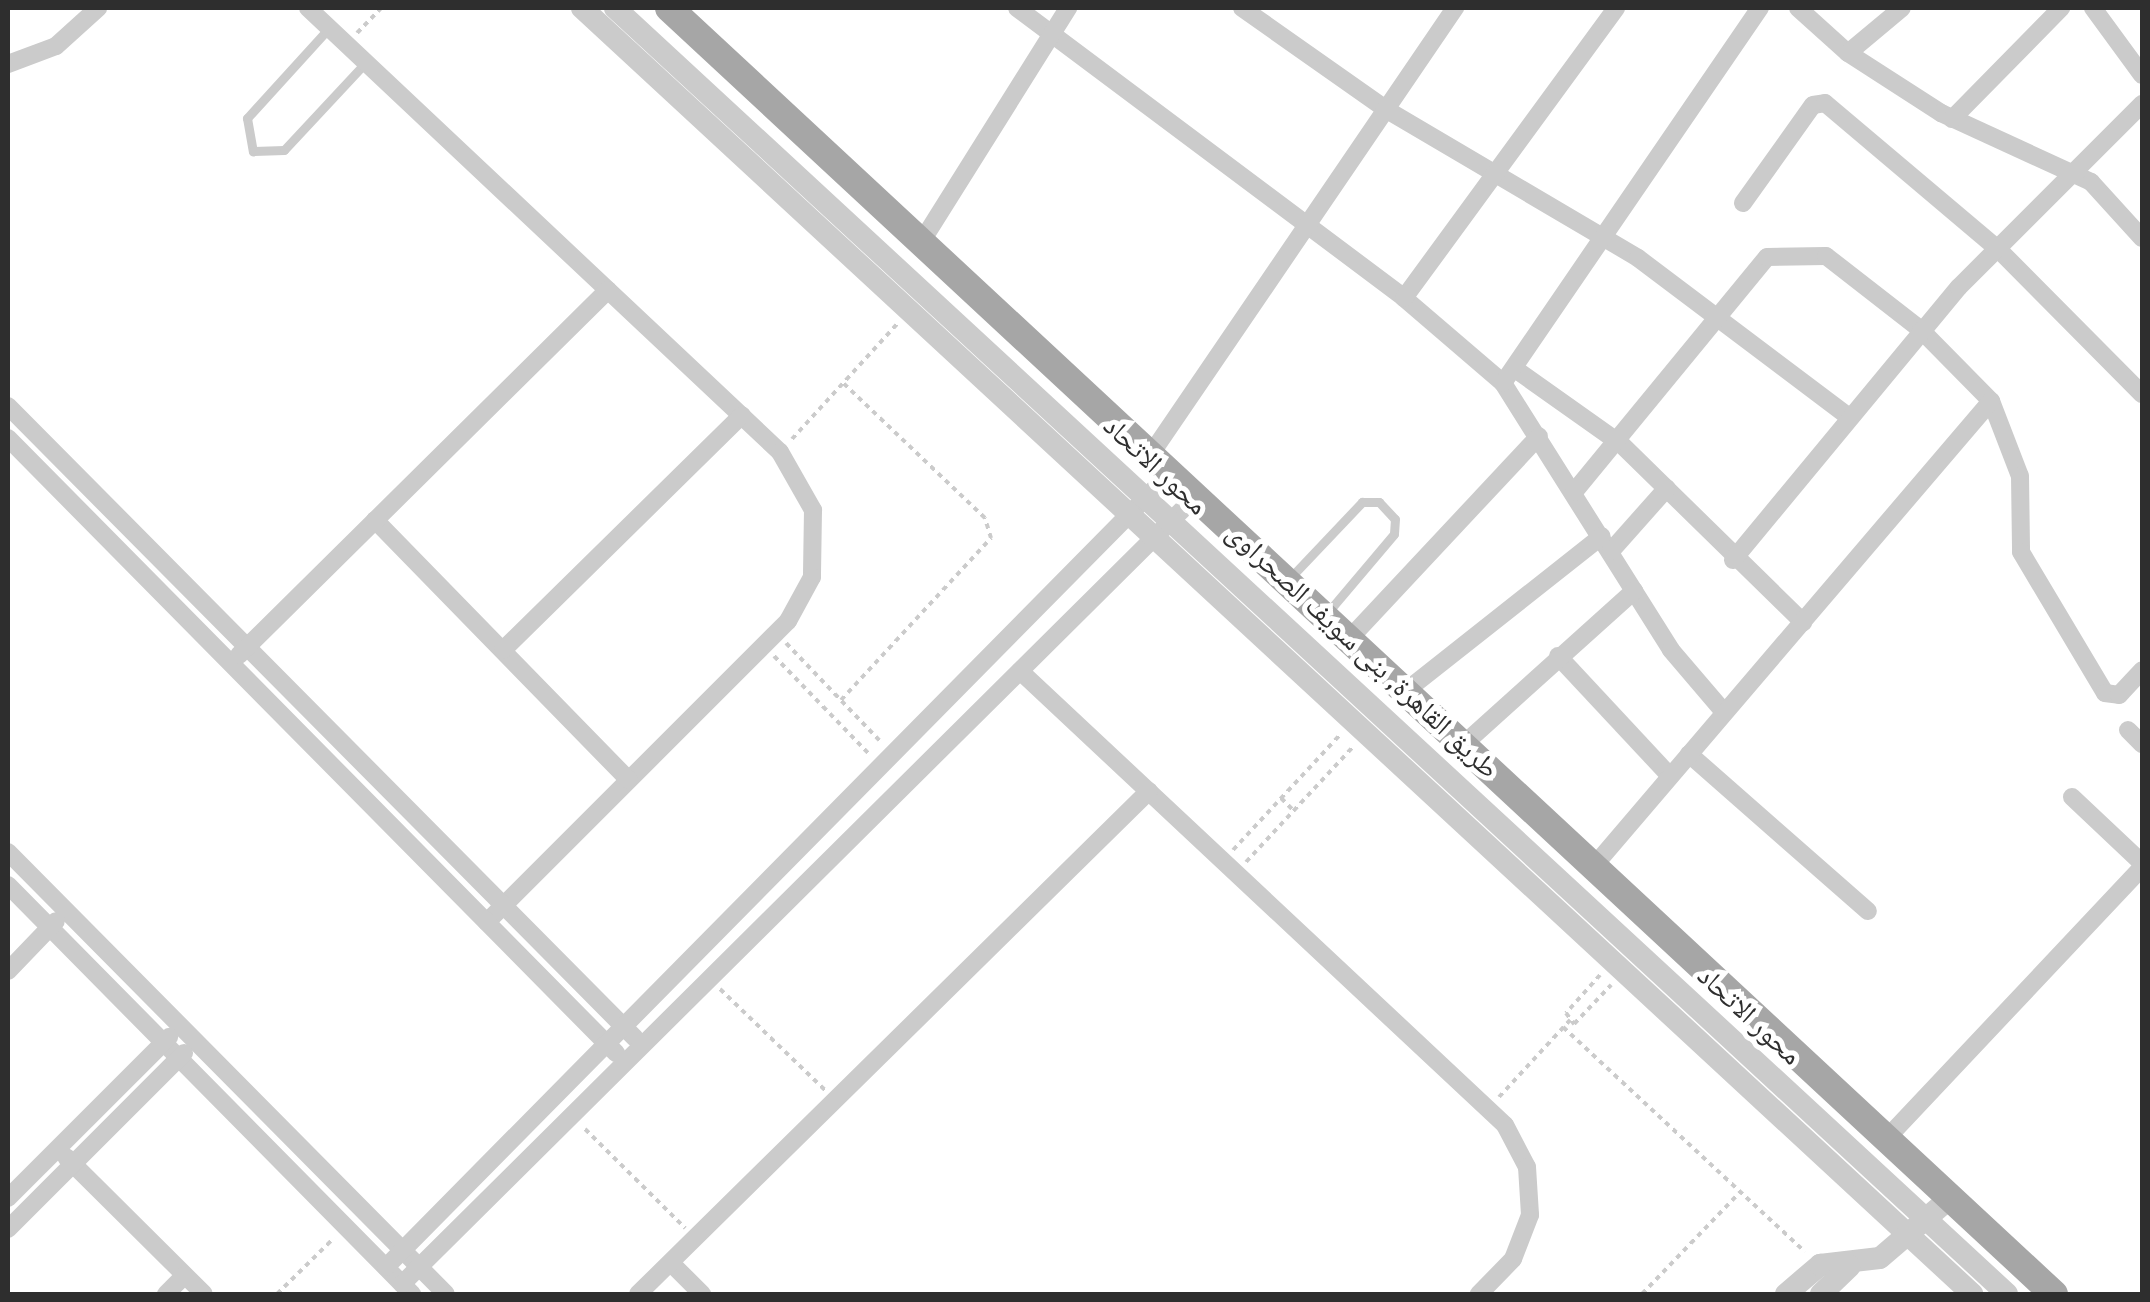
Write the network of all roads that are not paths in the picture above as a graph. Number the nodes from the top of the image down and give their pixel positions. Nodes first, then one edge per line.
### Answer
1 (98, 8) edge
2 (308, 8) edge
3 (582, 8) edge
4 (615, 8) edge
5 (669, 8) edge
6 (1017, 8) edge
7 (1068, 8) edge
8 (1242, 8) edge
9 (1455, 8) edge
10 (1616, 8) edge
11 (1760, 8) edge
12 (1798, 8) edge
13 (1902, 8) edge
14 (2061, 8) edge
15 (2094, 8) edge
16 (329, 28) junction
17 (1052, 30) junction
18 (1848, 54) junction
19 (366, 62) junction
20 (8, 64) edge
21 (2142, 75) edge
22 (2142, 104) edge
23 (1387, 110) junction
24 (1952, 119) junction
25 (2078, 174) junction
26 (1496, 176) junction
27 (1743, 203) dead end
28 (1307, 231) junction
29 (1605, 238) junction
30 (2142, 238) edge
31 (922, 241) junction
32 (1999, 250) junction
33 (608, 290) junction
34 (1404, 298) junction
35 (1717, 314) junction
36 (1921, 330) junction
37 (1509, 376) junction
38 (2142, 394) edge
39 (1991, 401) junction
40 (8, 406) edge
41 (742, 415) junction
42 (1848, 416) junction
43 (1539, 436) junction
44 (8, 438) edge
45 (1620, 444) junction
46 (1161, 463) junction
47 (1667, 488) junction
48 (1574, 492) junction
49 (1196, 496) junction
50 (1142, 507) junction
51 (375, 520) junction
52 (1163, 527) junction
53 (1606, 544) junction
54 (1732, 560) junction
55 (1288, 580) junction
56 (1634, 591) junction
57 (1326, 614) junction
58 (1803, 622) junction
59 (1351, 638) junction
60 (247, 647) junction
61 (503, 650) junction
62 (1558, 656) junction
63 (230, 663) junction
64 (2142, 670) edge
65 (1020, 671) junction
66 (1407, 690) junction
67 (1724, 712) junction
68 (2128, 730) dead end
69 (1464, 744) junction
70 (2142, 744) edge
71 (1689, 754) junction
72 (1670, 776) junction
73 (630, 780) junction
74 (1148, 791) junction
75 (2072, 797) dead end
76 (8, 852) edge
77 (2142, 865) edge
78 (1594, 866) junction
79 (8, 885) edge
80 (504, 906) junction
81 (66, 911) junction
82 (1868, 911) dead end
83 (487, 922) junction
84 (50, 928) junction
85 (8, 971) edge
86 (180, 1026) junction
87 (626, 1029) junction
88 (196, 1042) junction
89 (163, 1043) junction
90 (609, 1046) junction
91 (642, 1046) junction
92 (179, 1058) junction
93 (625, 1062) junction
94 (1887, 1138) junction
95 (58, 1148) junction
96 (73, 1164) junction
97 (8, 1198) edge
98 (1950, 1198) junction
99 (1917, 1226) junction
100 (8, 1230) edge
101 (403, 1251) junction
102 (671, 1263) junction
103 (419, 1267) junction
104 (386, 1268) junction
105 (184, 1276) junction
106 (1828, 1285) edge
107 (407, 1289) edge
108 (166, 1294) edge
109 (204, 1294) edge
110 (446, 1294) edge
111 (638, 1294) edge
112 (702, 1294) edge
113 (1479, 1294) edge
114 (1786, 1294) edge
115 (1972, 1294) edge
116 (2006, 1294) edge
117 (2054, 1294) edge

1 - 20 street
2 - 16 street
3 - 50 street, محور الاتحاد
4 - 50 street, محور الاتحاد
5 - 31 main road, طريق القاهرة, بنى سويف الصحراوى
6 - 17 street
7 - 17 street
8 - 23 street
9 - 23 street
10 - 26 street
11 - 29 street
12 - 18 street
13 - 18 street
14 - 24 street
15 - 21 street
16 - 19 street
16 - 19 lane
17 - 28 street
17 - 31 street
18 - 24 street
19 - 33 street
22 - 25 street
23 - 26 street
23 - 28 street
24 - 25 street
25 - 30 street
25 - 32 street
26 - 29 street
26 - 34 street
27 - 32 street
28 - 34 street
28 - 46 street
29 - 35 street
29 - 37 street
31 - 46 main road, طريق القاهرة, بنى سويف الصحراوى
32 - 36 street
32 - 38 street
33 - 41 street
33 - 51 street
34 - 37 street
35 - 36 street
35 - 42 street
35 - 45 street
36 - 39 street
36 - 42 street
37 - 43 street
37 - 45 street
39 - 58 street
39 - 64 street
40 - 60 street
41 - 61 street
41 - 73 street
42 - 54 street
43 - 48 street
43 - 59 street
44 - 63 street
45 - 47 street
45 - 48 street
46 - 49 main road, طريق القاهرة, بنى سويف الصحراوى
46 - 50 street
47 - 53 street
47 - 54 street
48 - 53 street
49 - 52 street
49 - 55 main road, طريق القاهرة, بنى سويف الصحراوى
50 - 52 street, محور الاتحاد
50 - 87 street
51 - 60 street
51 - 61 street
52 - 65 street
52 - 99 street, محور الاتحاد
52 - 99 street, محور الاتحاد
53 - 56 street
53 - 66 street
54 - 58 street
55 - 57 main road, طريق القاهرة, بنى سويف الصحراوى
55 - 57 lane
56 - 62 street
56 - 67 street
57 - 59 main road, طريق القاهرة, بنى سويف الصحراوى
58 - 67 street
59 - 66 main road, طريق القاهرة, بنى سويف الصحراوى
60 - 63 street
60 - 80 street
61 - 73 street
62 - 69 street
62 - 72 street
63 - 83 street
65 - 74 street
65 - 91 street
66 - 69 main road, طريق القاهرة, بنى سويف الصحراوى
67 - 71 street
68 - 70 street
69 - 78 main road, طريق القاهرة, بنى سويف الصحراوى
71 - 72 street
71 - 82 street
72 - 78 street
73 - 80 street
74 - 102 street
74 - 113 street
75 - 77 street
76 - 81 street
77 - 94 street
78 - 94 main road, طريق القاهرة, بنى سويف الصحراوى
79 - 84 street
80 - 83 street
80 - 87 street
81 - 84 street
81 - 86 street
83 - 90 street
84 - 85 street
84 - 89 street
86 - 88 street
86 - 89 street
87 - 90 street
87 - 91 street
88 - 92 street
88 - 101 street
89 - 92 street
89 - 95 street
90 - 93 street
90 - 101 street
91 - 93 street
92 - 96 street
92 - 104 street
93 - 103 street
94 - 98 main road, طريق القاهرة, بنى سويف الصحراوى
95 - 96 street
95 - 97 street
96 - 100 street
96 - 105 street
98 - 99 street
98 - 117 main road, طريق القاهرة, بنى سويف الصحراوى
99 - 106 street
99 - 115 street, محور الاتحاد
99 - 116 street, محور الاتحاد
101 - 103 street
101 - 104 street
102 - 111 street
102 - 112 street
103 - 107 street
103 - 110 street
104 - 107 street
105 - 108 street
105 - 109 street
106 - 114 street

